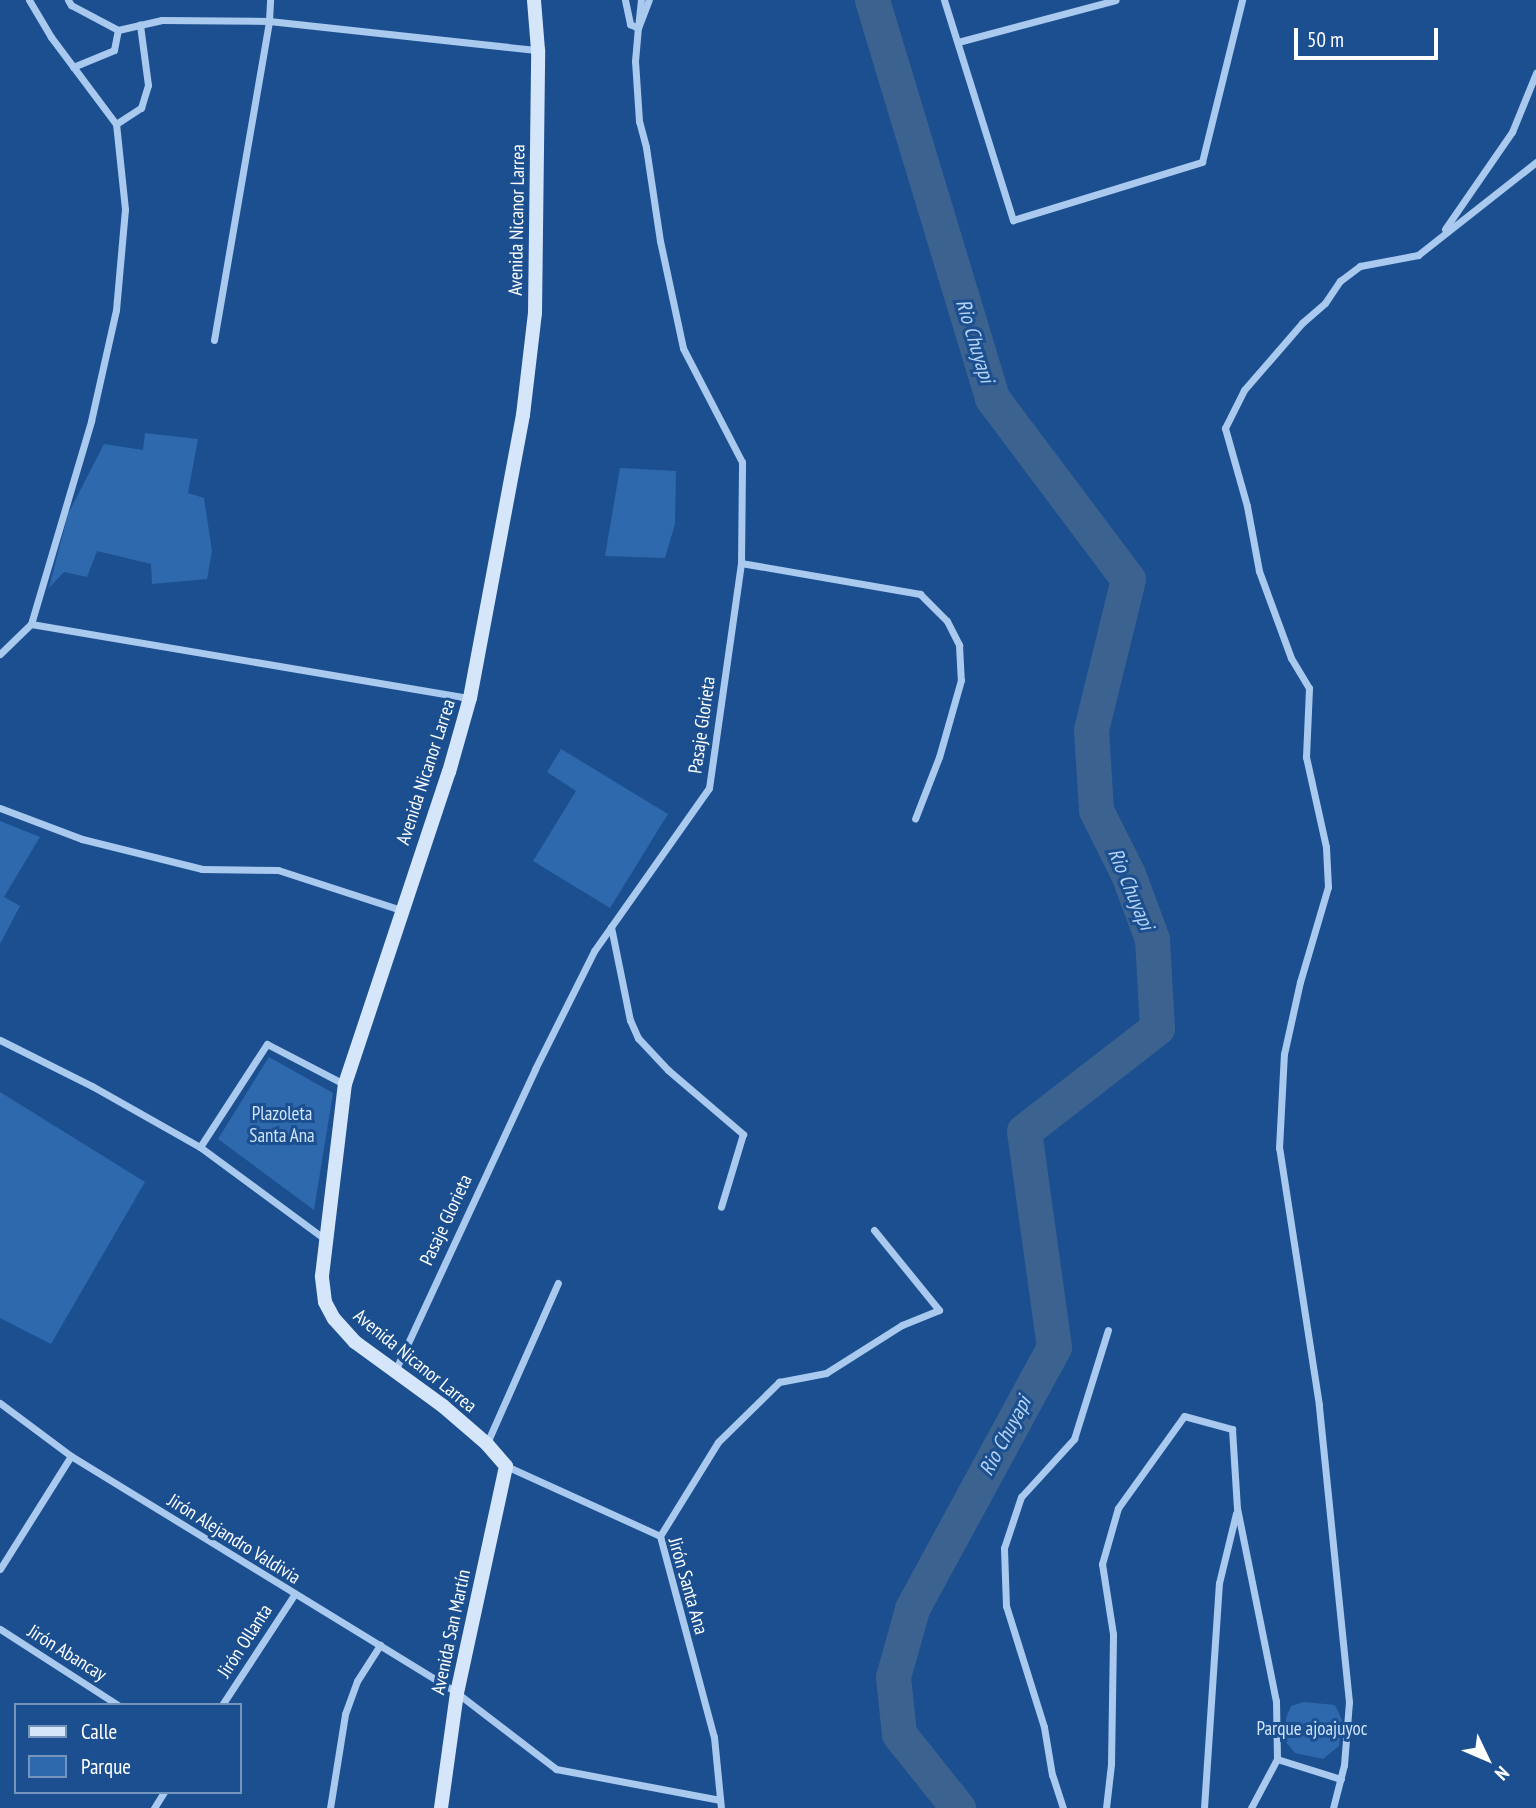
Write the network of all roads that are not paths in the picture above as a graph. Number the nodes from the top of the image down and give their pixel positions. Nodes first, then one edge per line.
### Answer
1 (29, 0) edge
2 (68, 0) edge
3 (270, 0) edge
4 (534, 0) edge
5 (625, 0) edge
6 (641, 0) edge
7 (649, 0) edge
8 (944, 0) edge
9 (1116, 0) edge
10 (1242, 0) edge
11 (269, 21) junction
12 (140, 25) junction
13 (638, 28) junction
14 (118, 30) junction
15 (958, 42) junction
16 (538, 50) junction
17 (73, 66) junction
18 (1536, 73) edge
19 (116, 124) junction
20 (1536, 162) edge
21 (1438, 238) junction
22 (214, 340) dead end
23 (741, 563) junction
24 (31, 624) junction
25 (0, 654) edge
26 (471, 698) junction
27 (0, 808) edge
28 (915, 818) dead end
29 (401, 910) junction
30 (611, 927) junction
31 (0, 1040) edge
32 (345, 1084) junction
33 (200, 1147) junction
34 (721, 1207) dead end
35 (874, 1230) dead end
36 (325, 1239) junction
37 (558, 1283) dead end
38 (1108, 1329) dead end
39 (395, 1372) junction
40 (0, 1403) edge
41 (487, 1444) junction
42 (71, 1455) junction
43 (506, 1466) junction
44 (1237, 1508) junction
45 (660, 1536) junction
46 (0, 1569) edge
47 (294, 1595) junction
48 (0, 1629) edge
49 (380, 1645) junction
50 (457, 1693) junction
51 (115, 1703) edge
52 (223, 1703) edge
53 (1277, 1759) junction
54 (1341, 1779) junction
55 (721, 1804) edge
56 (330, 1808) edge
57 (442, 1808) edge
58 (1063, 1808) edge
59 (1106, 1808) edge
60 (1204, 1808) edge
61 (1251, 1808) edge
62 (1333, 1808) edge

1 - 17 street
2 - 14 street
3 - 11 street
4 - 16 main road, Avenida Nicanor Larrea
5 - 13 street
6 - 13 street, Pasaje Glorieta
7 - 13 street
8 - 15 street
9 - 15 street
10 - 15 street
11 - 12 street
11 - 16 street
11 - 22 street
12 - 14 street
12 - 19 street
13 - 23 street, Pasaje Glorieta
14 - 17 street
16 - 26 main road, Avenida Nicanor Larrea
17 - 19 street
18 - 21 street
19 - 24 street
20 - 21 street
21 - 54 street
23 - 28 street
23 - 30 street, Pasaje Glorieta
24 - 25 street
24 - 26 street
26 - 29 main road, Avenida Nicanor Larrea
27 - 29 street
29 - 32 main road, Avenida Nicanor Larrea
30 - 34 street
30 - 39 street, Pasaje Glorieta
31 - 33 street
32 - 33 street
32 - 36 main road, Avenida Nicanor Larrea
33 - 36 street
35 - 45 street
36 - 39 main road, Avenida Nicanor Larrea
37 - 41 street
38 - 58 street
39 - 41 main road, Avenida Nicanor Larrea
40 - 42 street, Jirón Alejandro Valdivia
41 - 43 main road, Avenida Nicanor Larrea
42 - 46 street
42 - 47 street, Jirón Alejandro Valdivia
43 - 45 street, Jirón Santa Ana
43 - 50 main road, Avenida San Martín
44 - 53 street
44 - 59 street
44 - 60 street
45 - 55 street, Jirón Santa Ana
47 - 49 street, Jirón Alejandro Valdivia
47 - 52 street, Jirón Ollanta
48 - 51 street, Jirón Abancay
49 - 50 street, Jirón Alejandro Valdivia
49 - 56 street
50 - 55 street, Jirón Alejandro Valdivia
50 - 57 main road, Avenida San Martín
53 - 54 street
53 - 61 street
54 - 62 street

